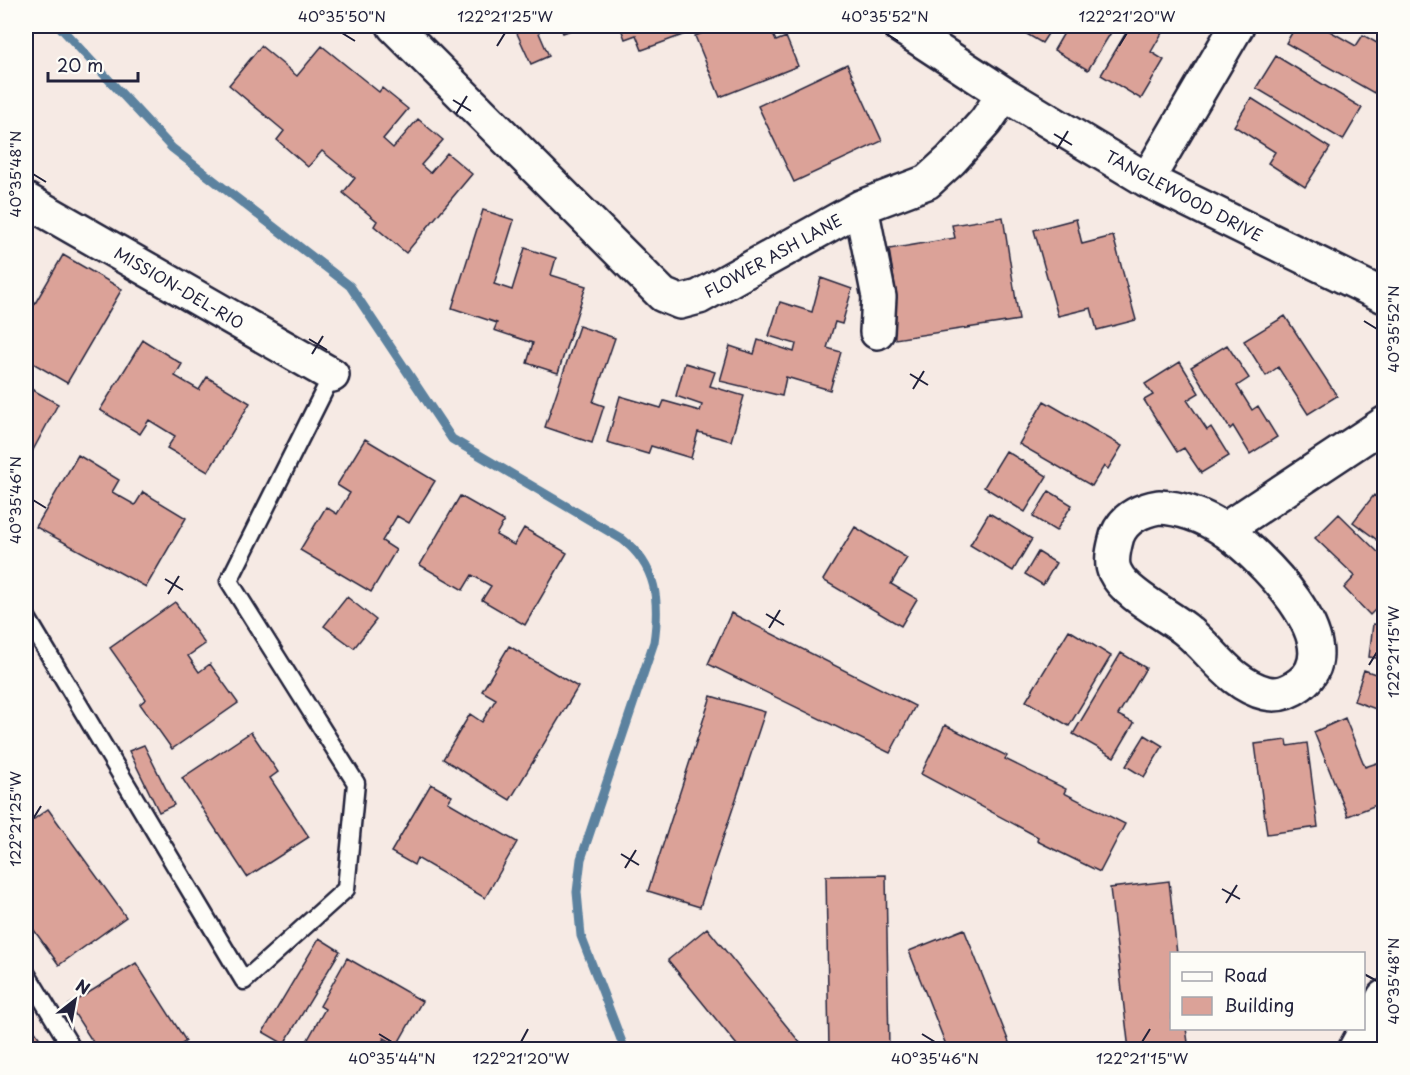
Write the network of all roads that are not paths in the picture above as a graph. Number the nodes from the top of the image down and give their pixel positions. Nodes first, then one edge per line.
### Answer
1 (394, 26) edge
2 (900, 26) edge
3 (1237, 26) edge
4 (1004, 94) junction
5 (1147, 180) junction
6 (26, 200) edge
7 (861, 207) junction
8 (1384, 296) edge
9 (877, 332) dead end
10 (332, 375) joint
11 (1384, 424) edge
12 (1224, 530) junction
13 (26, 616) edge
14 (26, 973) edge
15 (1384, 997) edge
16 (73, 1050) edge
17 (1354, 1050) edge

1 - 7 street, FLOWER ASH LANE
2 - 4 street, TANGLEWOOD DRIVE
3 - 5 street
4 - 5 street, TANGLEWOOD DRIVE
4 - 7 street, FLOWER ASH LANE
5 - 8 street, TANGLEWOOD DRIVE
6 - 10 street, MISSION-DEL-RIO
7 - 9 street
10 - 13 lane
11 - 12 street
12 - 12 street
14 - 16 lane
15 - 17 street

